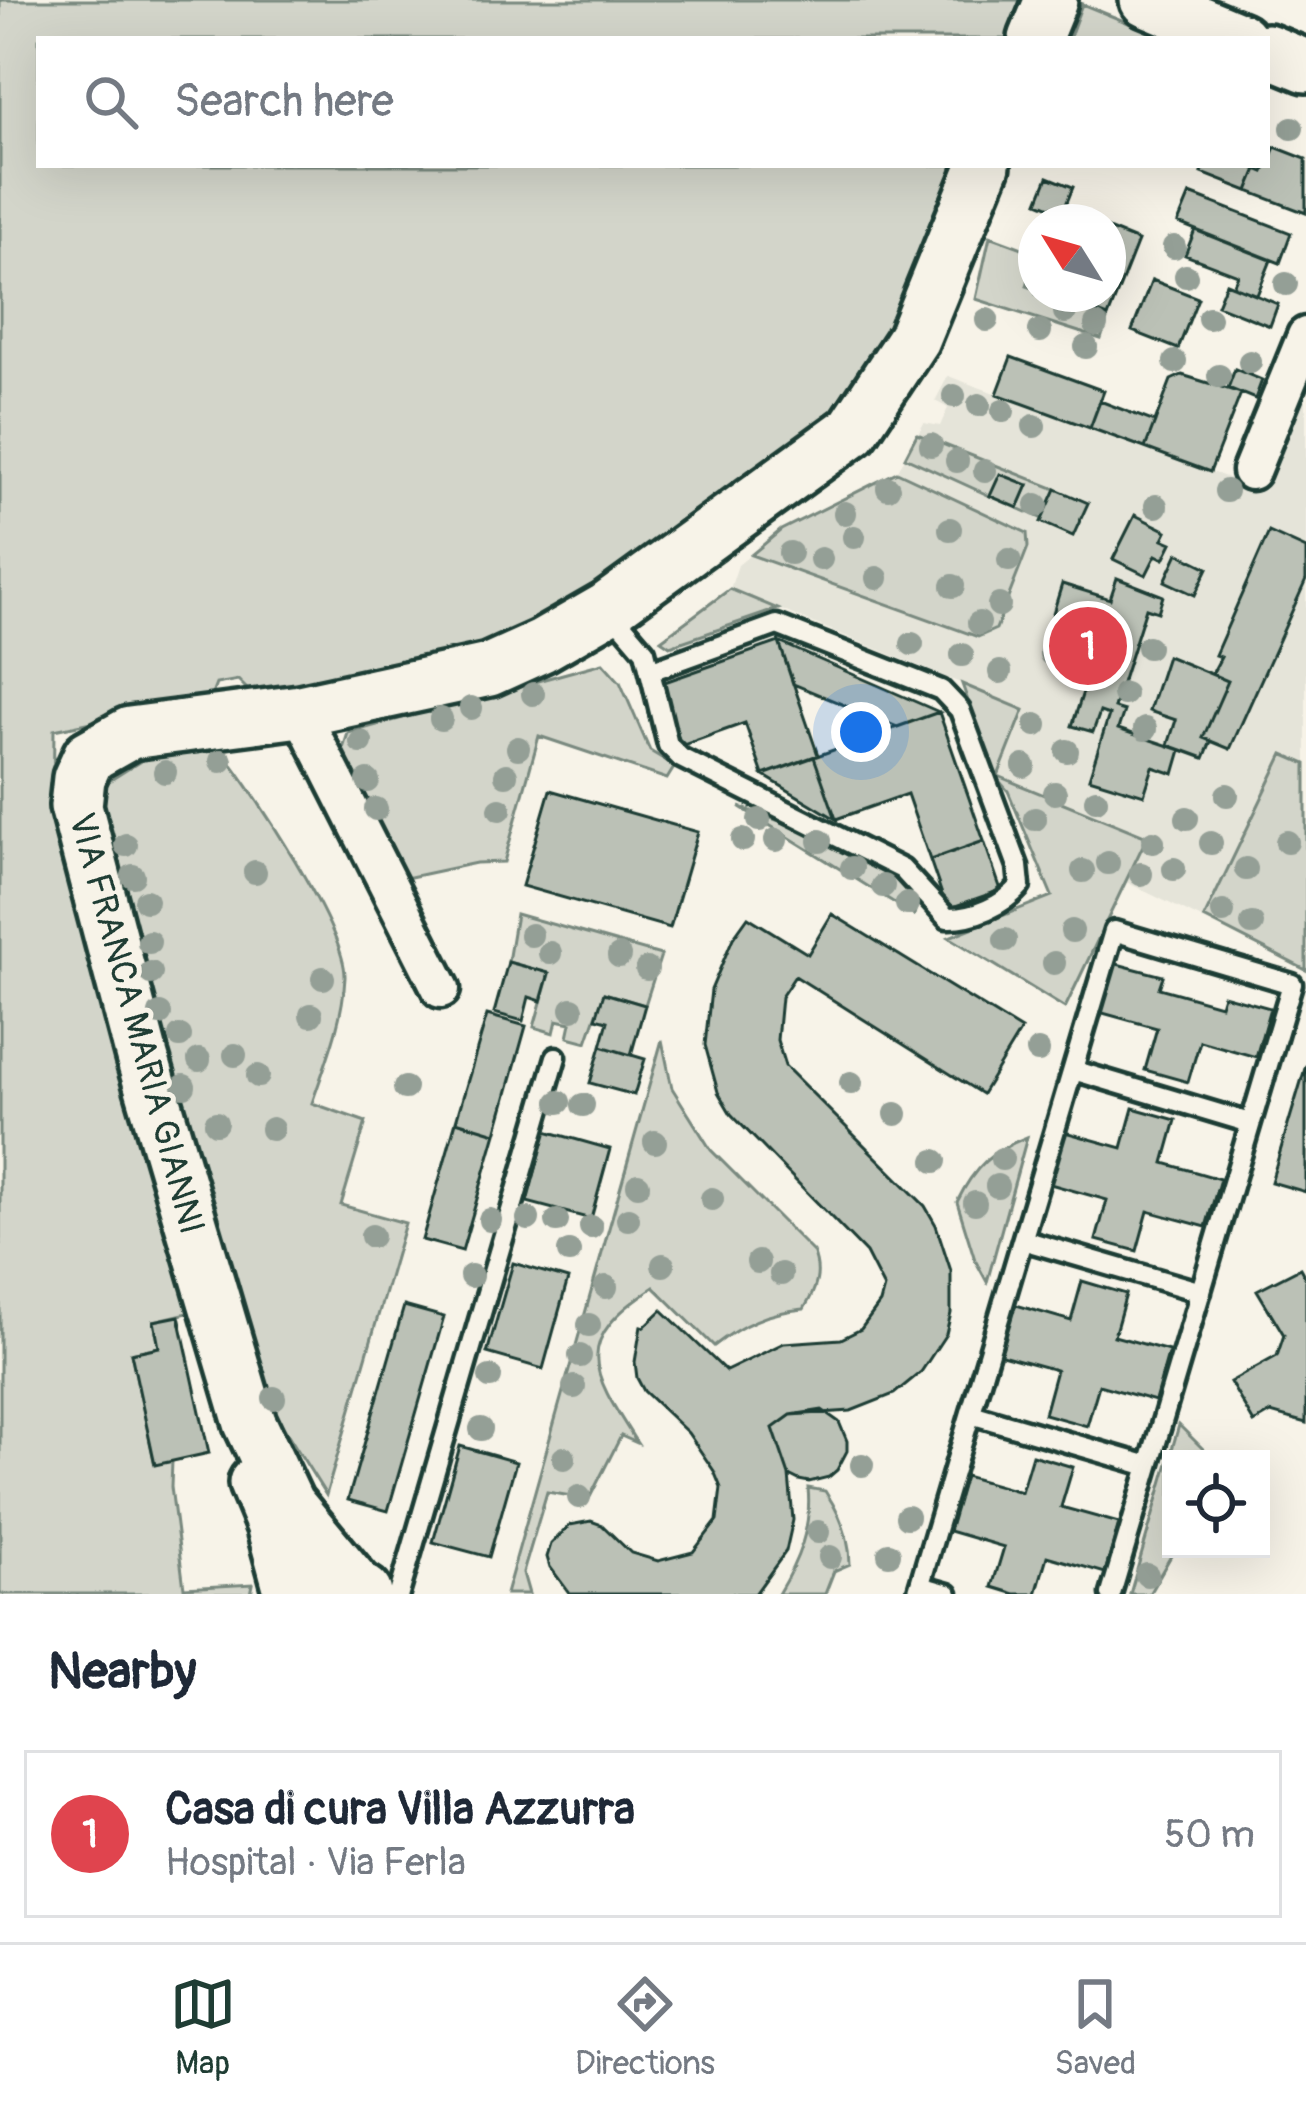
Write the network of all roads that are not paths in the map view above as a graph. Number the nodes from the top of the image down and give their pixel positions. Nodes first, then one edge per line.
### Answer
1 (1051, 0) edge
2 (1147, 0) edge
3 (1036, 36) edge
4 (1233, 36) edge
5 (1270, 51) edge
6 (1306, 66) edge
7 (983, 168) edge
8 (1306, 336) edge
9 (1251, 471) dead end
10 (608, 608) junction
11 (650, 671) junction
12 (300, 711) junction
13 (441, 989) dead end
14 (556, 1057) dead end
15 (1073, 1070) junction
16 (1250, 1123) junction
17 (1022, 1240) junction
18 (1201, 1292) junction
19 (971, 1414) junction
20 (250, 1423) junction
21 (1149, 1466) junction
22 (919, 1590) edge
23 (318, 1593) edge
24 (399, 1594) edge
25 (948, 1594) edge
26 (1111, 1594) edge

1 - 3 street
2 - 4 street
5 - 6 street
7 - 10 street, VIA FRANCA MARIA GIANNI
8 - 9 street
10 - 11 lane
10 - 12 street, VIA FRANCA MARIA GIANNI
11 - 11 lane
12 - 13 street
12 - 20 street, VIA FRANCA MARIA GIANNI
14 - 24 lane
15 - 16 lane
15 - 16 lane
15 - 17 lane
16 - 18 lane
17 - 18 lane
17 - 19 lane
18 - 21 lane
19 - 21 lane
19 - 22 lane
20 - 23 street
20 - 23 street
21 - 26 lane
22 - 25 lane

